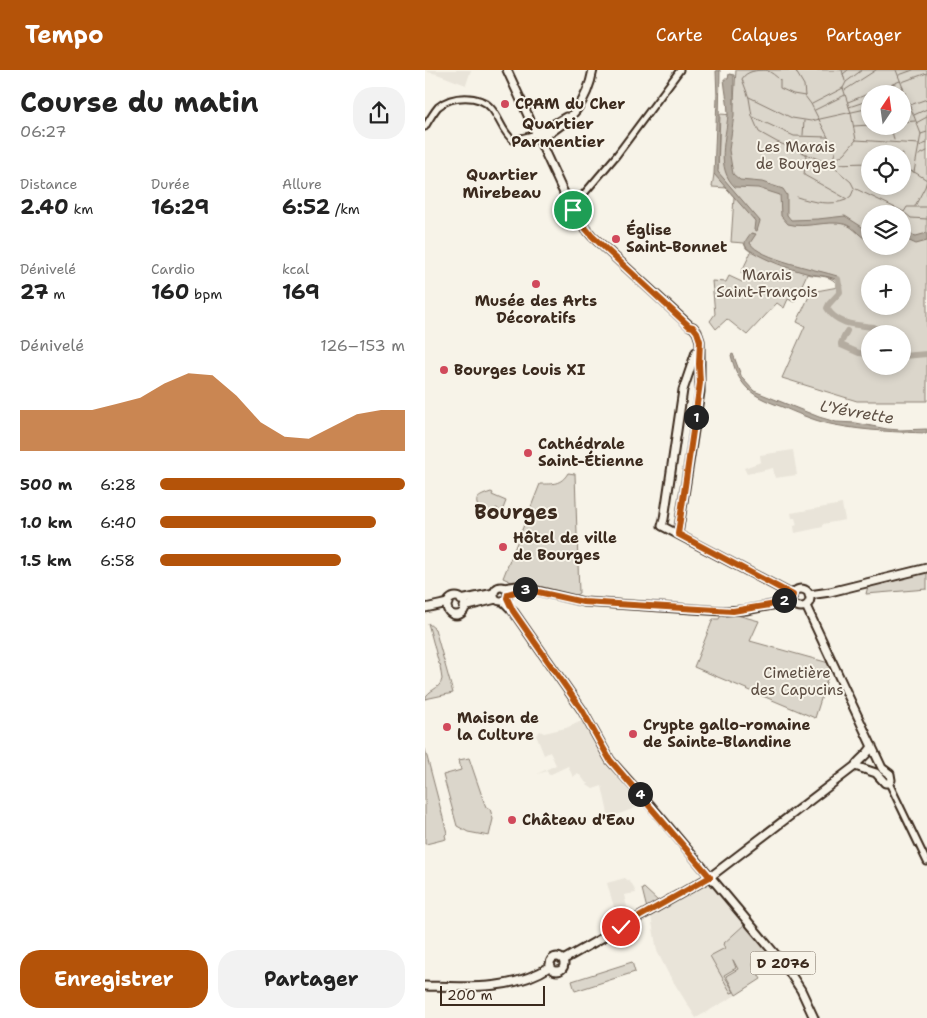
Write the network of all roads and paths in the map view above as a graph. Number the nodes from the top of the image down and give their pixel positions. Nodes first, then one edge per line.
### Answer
1 (507, 70) edge
2 (591, 70) edge
3 (680, 70) edge
4 (425, 127) edge
5 (537, 134) junction
6 (573, 210) junction
7 (689, 326) junction
8 (687, 378) junction
9 (699, 378) junction
10 (678, 534) junction
11 (927, 568) edge
12 (502, 595) junction
13 (810, 596) junction
14 (793, 598) junction
15 (463, 604) junction
16 (448, 606) junction
17 (806, 606) junction
18 (425, 608) edge
19 (872, 746) junction
20 (864, 757) junction
21 (878, 758) junction
22 (855, 766) junction
23 (863, 768) junction
24 (890, 784) junction
25 (927, 862) edge
26 (710, 877) junction
27 (425, 986) edge
28 (814, 1018) edge

1 - 5 main road
2 - 5 main road
3 - 6 street
4 - 5 street
5 - 6 main road
6 - 7 main road
7 - 8 main road
7 - 9 main road
8 - 9 main road
8 - 10 main road
9 - 10 main road
10 - 14 main road
11 - 13 main road
12 - 14 main road
12 - 15 main road
12 - 26 main road
13 - 14 main road
13 - 17 main road
14 - 17 main road
15 - 16 main road
15 - 16 main road
16 - 18 main road
17 - 19 main road
19 - 20 main road
19 - 21 main road
20 - 21 main road
20 - 22 main road
20 - 23 main road
21 - 24 main road
22 - 23 main road
22 - 26 main road
23 - 24 main road
24 - 25 street
26 - 27 main road
26 - 28 main road, D 2076

